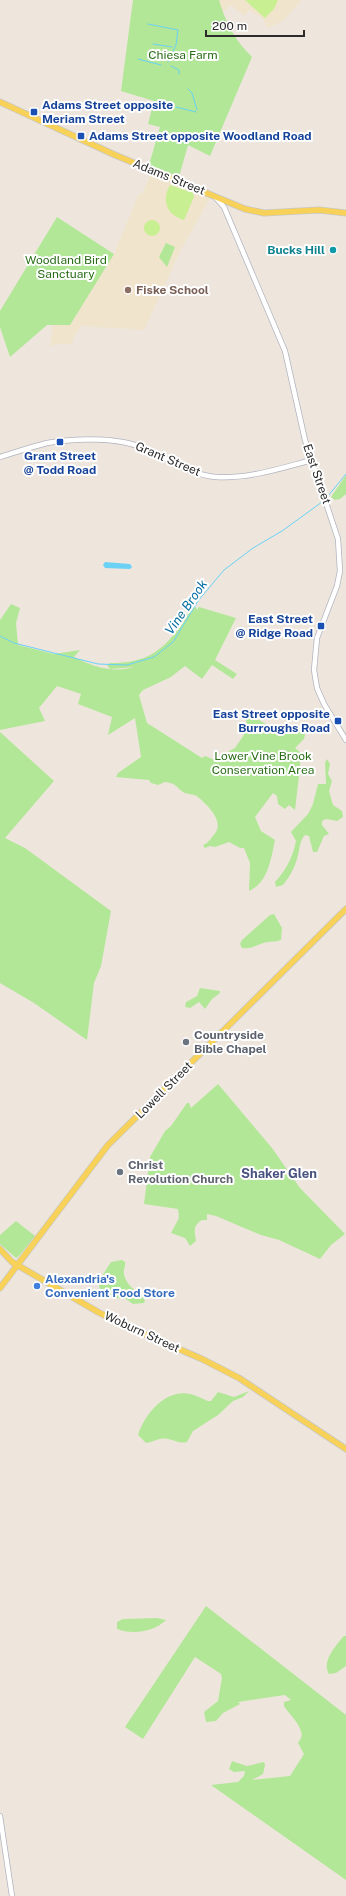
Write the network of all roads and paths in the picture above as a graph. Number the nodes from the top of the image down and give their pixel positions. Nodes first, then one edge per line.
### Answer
1 (0, 102) edge
2 (212, 195) junction
3 (232, 203) junction
4 (225, 208) junction
5 (346, 213) edge
6 (0, 457) edge
7 (312, 460) junction
8 (346, 740) edge
9 (346, 909) edge
10 (0, 1249) edge
11 (18, 1265) junction
12 (0, 1288) edge
13 (346, 1450) edge
14 (0, 1816) edge
15 (12, 1896) edge

1 - 2 main road, Adams Street
2 - 3 main road, Adams Street
2 - 4 street, East Street
3 - 4 street
3 - 5 main road, Adams Street
4 - 7 street, East Street
6 - 7 street, Grant Street
7 - 8 street, East Street
9 - 11 main road, Lowell Street
10 - 11 main road, Woburn Street
11 - 12 main road, Lowell Street
11 - 13 main road, Woburn Street
14 - 15 street

